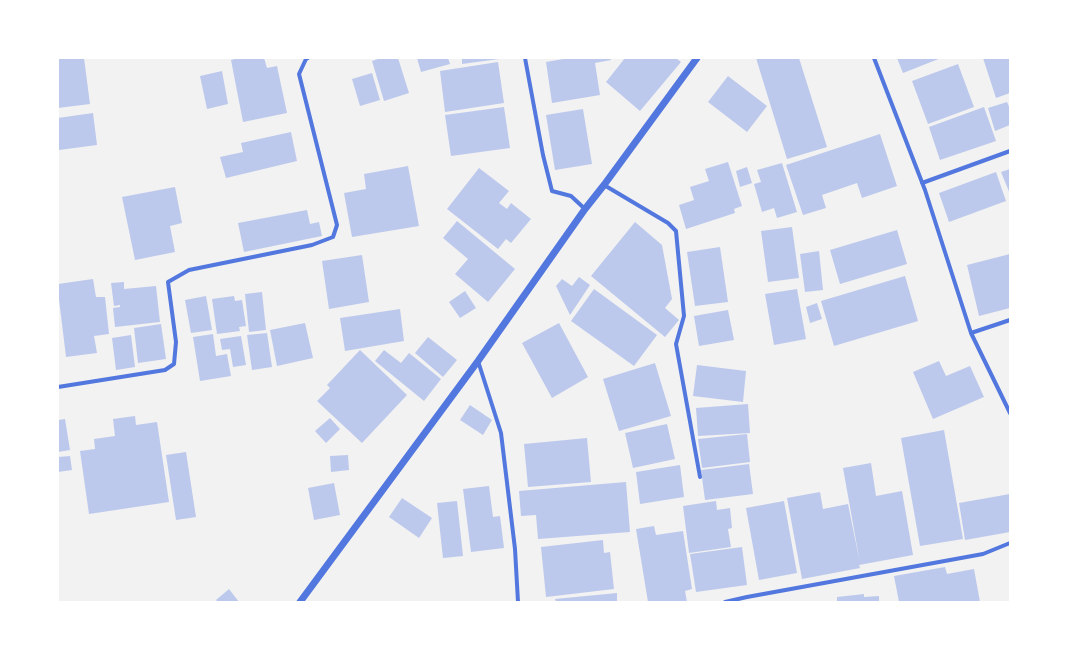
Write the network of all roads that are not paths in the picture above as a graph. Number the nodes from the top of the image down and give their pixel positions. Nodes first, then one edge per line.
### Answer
1 (308, 58) edge
2 (525, 58) edge
3 (697, 58) edge
4 (874, 58) edge
5 (1010, 151) edge
6 (922, 183) junction
7 (604, 185) junction
8 (585, 209) junction
9 (1010, 320) edge
10 (972, 333) junction
11 (478, 361) junction
12 (58, 387) edge
13 (1010, 413) edge
14 (700, 477) dead end
15 (1010, 543) edge
16 (300, 602) edge
17 (518, 602) edge
18 (725, 602) edge

1 - 12 street
2 - 8 street
3 - 7 street
4 - 6 street
5 - 6 street
6 - 10 street
7 - 8 street
7 - 14 street
8 - 11 street
9 - 10 street
10 - 13 street
11 - 16 street
11 - 17 street
15 - 18 street

